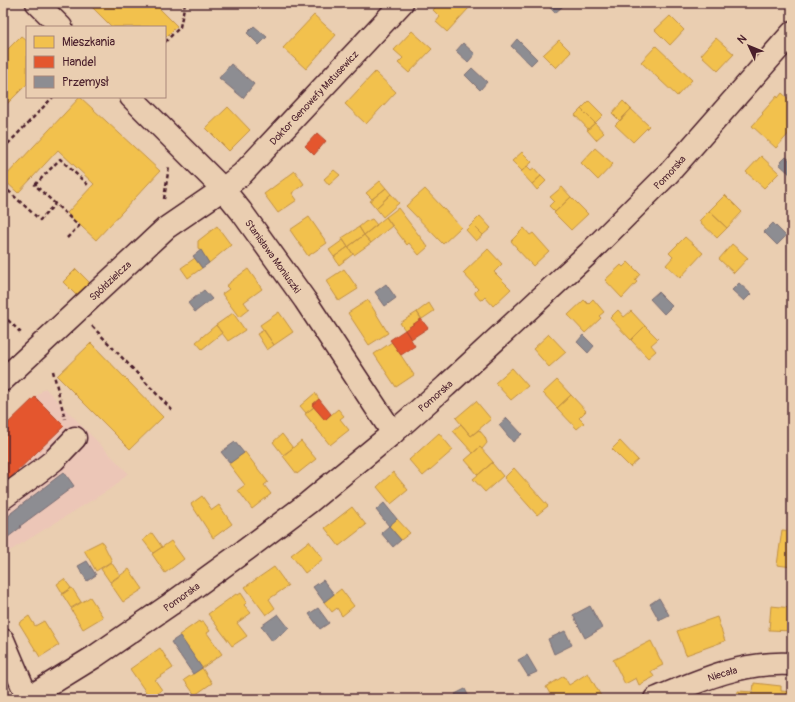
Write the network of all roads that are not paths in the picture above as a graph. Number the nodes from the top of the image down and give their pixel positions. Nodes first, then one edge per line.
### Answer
1 (37, 3) edge
2 (402, 3) edge
3 (60, 26) edge
4 (792, 33) edge
5 (132, 98) edge
6 (223, 190) junction
7 (3, 380) edge
8 (393, 432) junction
9 (75, 438) road end
10 (3, 498) edge
11 (3, 640) edge
12 (792, 664) edge
13 (27, 699) edge
14 (655, 699) edge

1 - 3 street
2 - 6 street, Doktor Genowefy Matusewicz
4 - 8 street, Pomorska
5 - 6 street, Stanisława Moniuszki
6 - 7 street, Spółdzielcza
6 - 8 street, Stanisława Moniuszki
8 - 13 street, Pomorska
9 - 10 street
11 - 13 street
12 - 14 street, Niecała

